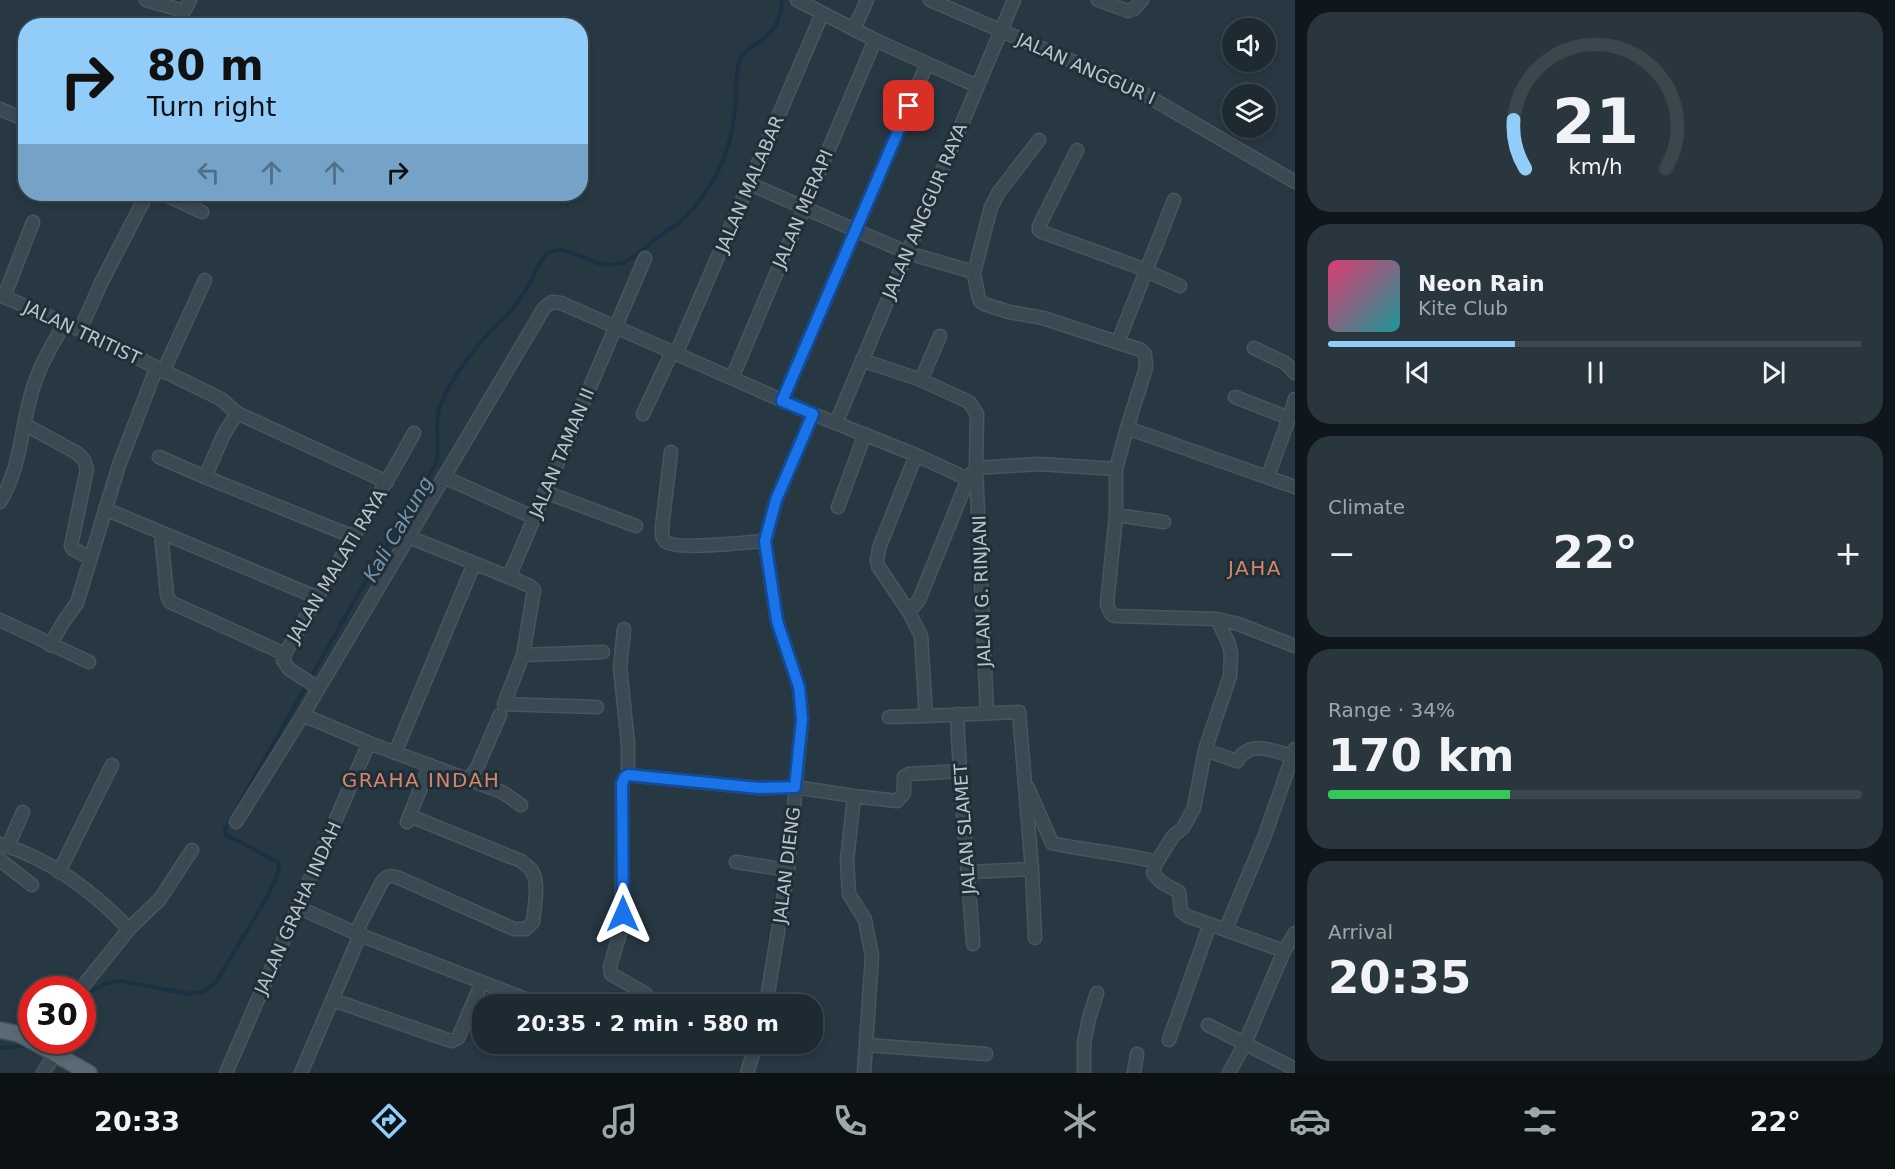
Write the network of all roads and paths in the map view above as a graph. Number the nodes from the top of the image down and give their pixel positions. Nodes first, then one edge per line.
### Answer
1 (146, 0) edge
2 (189, 0) edge
3 (797, 0) edge
4 (867, 0) edge
5 (1014, 0) edge
6 (1098, 0) edge
7 (1142, 0) edge
8 (938, 1) edge
9 (822, 14) junction
10 (854, 29) junction
11 (1001, 31) junction
12 (874, 40) junction
13 (927, 64) junction
14 (977, 86) junction
15 (0, 109) edge
16 (18, 117) edge
17 (1039, 140) dead end
18 (1077, 150) dead end
19 (1295, 182) edge
20 (750, 184) junction
21 (1174, 200) dead end
22 (143, 201) edge
23 (179, 201) edge
24 (804, 208) junction
25 (202, 212) dead end
26 (33, 222) dead end
27 (855, 231) junction
28 (908, 253) junction
29 (645, 258) dead end
30 (973, 269) junction
31 (1147, 271) junction
32 (205, 280) dead end
33 (1180, 286) dead end
34 (2, 296) edge
35 (65, 323) junction
36 (615, 328) junction
37 (80, 330) junction
38 (940, 336) dead end
39 (1118, 342) junction
40 (1254, 348) dead end
41 (674, 353) junction
42 (862, 360) junction
43 (160, 370) junction
44 (1295, 373) edge
45 (732, 378) junction
46 (921, 380) junction
47 (1236, 397) dead end
48 (1295, 399) edge
49 (782, 401) junction
50 (237, 413) junction
51 (643, 414) dead end
52 (813, 414) junction
53 (1289, 418) junction
54 (836, 423) junction
55 (24, 424) junction
56 (1127, 428) junction
57 (414, 433) dead end
58 (865, 434) junction
59 (671, 452) dead end
60 (916, 455) junction
61 (159, 457) dead end
62 (976, 468) junction
63 (1116, 469) junction
64 (1268, 476) junction
65 (205, 477) junction
66 (444, 477) junction
67 (968, 479) junction
68 (387, 482) junction
69 (1295, 487) edge
70 (545, 492) junction
71 (0, 502) edge
72 (838, 507) dead end
73 (105, 509) junction
74 (1116, 515) junction
75 (535, 518) junction
76 (1164, 522) dead end
77 (636, 526) dead end
78 (161, 533) junction
79 (354, 537) junction
80 (409, 537) junction
81 (765, 541) junction
82 (90, 558) junction
83 (474, 564) junction
84 (509, 578) junction
85 (316, 597) junction
86 (909, 612) junction
87 (1217, 620) junction
88 (0, 623) edge
89 (624, 629) dead end
90 (50, 645) junction
91 (1295, 646) edge
92 (603, 652) dead end
93 (285, 654) junction
94 (523, 655) junction
95 (89, 662) dead end
96 (314, 685) junction
97 (597, 707) dead end
98 (502, 710) junction
99 (987, 713) junction
100 (957, 714) junction
101 (303, 715) junction
102 (926, 716) junction
103 (889, 717) dead end
104 (369, 743) junction
105 (1205, 750) junction
106 (395, 753) junction
107 (1294, 753) edge
108 (112, 765) dead end
109 (430, 765) junction
110 (959, 771) junction
111 (628, 775) junction
112 (1024, 777) junction
113 (468, 780) junction
114 (795, 787) junction
115 (854, 796) junction
116 (521, 805) dead end
117 (23, 812) dead end
118 (236, 822) dead end
119 (4, 845) edge
120 (192, 850) dead end
121 (0, 860) edge
122 (736, 862) dead end
123 (1157, 862) junction
124 (1032, 869) junction
125 (788, 870) junction
126 (59, 872) junction
127 (969, 872) junction
128 (32, 885) dead end
129 (297, 907) junction
130 (1210, 924) junction
131 (129, 929) junction
132 (1226, 929) junction
133 (1295, 933) edge
134 (360, 935) junction
135 (1035, 938) dead end
136 (972, 944) dead end
137 (1284, 951) junction
138 (91, 976) edge
139 (482, 982) junction
140 (1097, 993) dead end
141 (513, 994) edge
142 (646, 994) dead end
143 (768, 994) edge
144 (333, 1000) junction
145 (1208, 1024) dead end
146 (0, 1030) edge
147 (18, 1035) edge
148 (1169, 1040) dead end
149 (1245, 1043) junction
150 (867, 1045) junction
151 (50, 1054) edge
152 (53, 1054) edge
153 (753, 1054) edge
154 (986, 1054) dead end
155 (1137, 1054) dead end
156 (69, 1069) edge
157 (1295, 1069) edge
158 (43, 1073) edge
159 (89, 1073) edge
160 (226, 1073) edge
161 (301, 1073) edge
162 (747, 1073) edge
163 (864, 1073) edge
164 (1084, 1073) edge
165 (1134, 1073) edge
166 (1229, 1073) edge

1 - 2 street
3 - 9 street
4 - 10 street
5 - 11 street, JALAN ANGGUR RAYA
6 - 7 street
8 - 11 street, JALAN ANGGUR I
9 - 10 street
9 - 20 street, JALAN MALABAR
10 - 12 street
11 - 14 street, JALAN ANGGUR RAYA
11 - 19 street, JALAN ANGGUR I
12 - 13 street
12 - 24 street, JALAN MERAPI
13 - 14 street
13 - 27 street
14 - 28 street, JALAN ANGGUR RAYA
15 - 16 street
17 - 30 street
18 - 31 street
20 - 24 street
20 - 41 street, JALAN MALABAR
21 - 31 street
22 - 37 street
23 - 25 street
24 - 27 street
24 - 45 street, JALAN MERAPI
26 - 34 street
27 - 28 street
27 - 49 street
28 - 30 street
28 - 42 street, JALAN ANGGUR RAYA
29 - 36 street, JALAN TAMAN II
30 - 39 street
31 - 33 street
31 - 39 street
32 - 43 street
34 - 35 street, JALAN TRITIST
35 - 37 street, JALAN TRITIST
35 - 55 street
36 - 41 street
36 - 66 street
36 - 70 street, JALAN TAMAN II
37 - 43 street, JALAN TRITIST
38 - 46 street
39 - 56 street
40 - 44 street
41 - 45 street
41 - 51 street, JALAN MALABAR
42 - 46 street, JALAN G. RINJANI
42 - 54 street, JALAN ANGGUR RAYA
43 - 50 street, JALAN TRITIST
43 - 73 street
45 - 49 street
46 - 62 street, JALAN G. RINJANI
47 - 53 street
48 - 53 street
49 - 52 street
50 - 65 street
50 - 68 street, JALAN TRITIST
52 - 54 street
52 - 81 street, JALAN DIENG
53 - 64 street
54 - 58 street
55 - 71 street
55 - 82 street
56 - 63 street
56 - 64 street
57 - 68 street, JALAN MALATI RAYA
58 - 60 street
58 - 72 street
59 - 81 street
60 - 67 street
60 - 86 street
61 - 65 street
62 - 63 street
62 - 67 street
62 - 99 street, JALAN G. RINJANI
63 - 74 street
64 - 69 street
65 - 79 street
66 - 75 street
66 - 80 street
67 - 86 street
68 - 79 street, JALAN MALATI RAYA
70 - 75 street, JALAN TAMAN II
70 - 77 street
73 - 78 street
73 - 82 street
74 - 76 street
74 - 87 street
75 - 84 street, JALAN TAMAN II
78 - 85 street
78 - 93 street
79 - 85 street, JALAN MALATI RAYA
80 - 83 street
80 - 96 street
81 - 114 street, JALAN DIENG
82 - 90 street
83 - 84 street
83 - 106 street
84 - 94 street
85 - 93 street, JALAN MALATI RAYA
86 - 102 street
87 - 91 street
87 - 105 street
88 - 90 street
89 - 111 street
90 - 95 street
92 - 94 street
93 - 96 street, JALAN MALATI RAYA
94 - 98 street
96 - 101 street
97 - 98 street
98 - 113 street
99 - 100 street
99 - 112 street
100 - 102 street
100 - 110 street, JALAN SLAMET
101 - 104 street
101 - 118 street
102 - 103 street
104 - 106 street
104 - 129 street, JALAN GRAHA INDAH
105 - 107 street
105 - 123 street
106 - 109 street
107 - 132 street
108 - 126 street
109 - 113 street
109 - 134 street
110 - 115 street
110 - 127 street, JALAN SLAMET
111 - 114 street
111 - 142 street
112 - 123 street
112 - 124 street
113 - 116 street
114 - 115 street
114 - 125 street, JALAN DIENG
115 - 150 street
117 - 119 street
119 - 126 street
120 - 131 street
121 - 128 street
122 - 125 street
123 - 130 street
124 - 127 street
124 - 135 street
125 - 143 street, JALAN DIENG
126 - 131 street
127 - 136 street, JALAN SLAMET
129 - 134 street
129 - 160 street, JALAN GRAHA INDAH
130 - 132 street
130 - 148 street
131 - 138 street
132 - 137 street
133 - 137 street
134 - 139 street
134 - 144 street
137 - 149 street
139 - 141 street
139 - 144 street
140 - 164 street
144 - 161 street
145 - 149 street
146 - 147 main road
149 - 157 street
149 - 166 street
150 - 154 street
150 - 163 street
151 - 158 street
152 - 156 main road
153 - 162 street
155 - 165 street
156 - 159 main road

